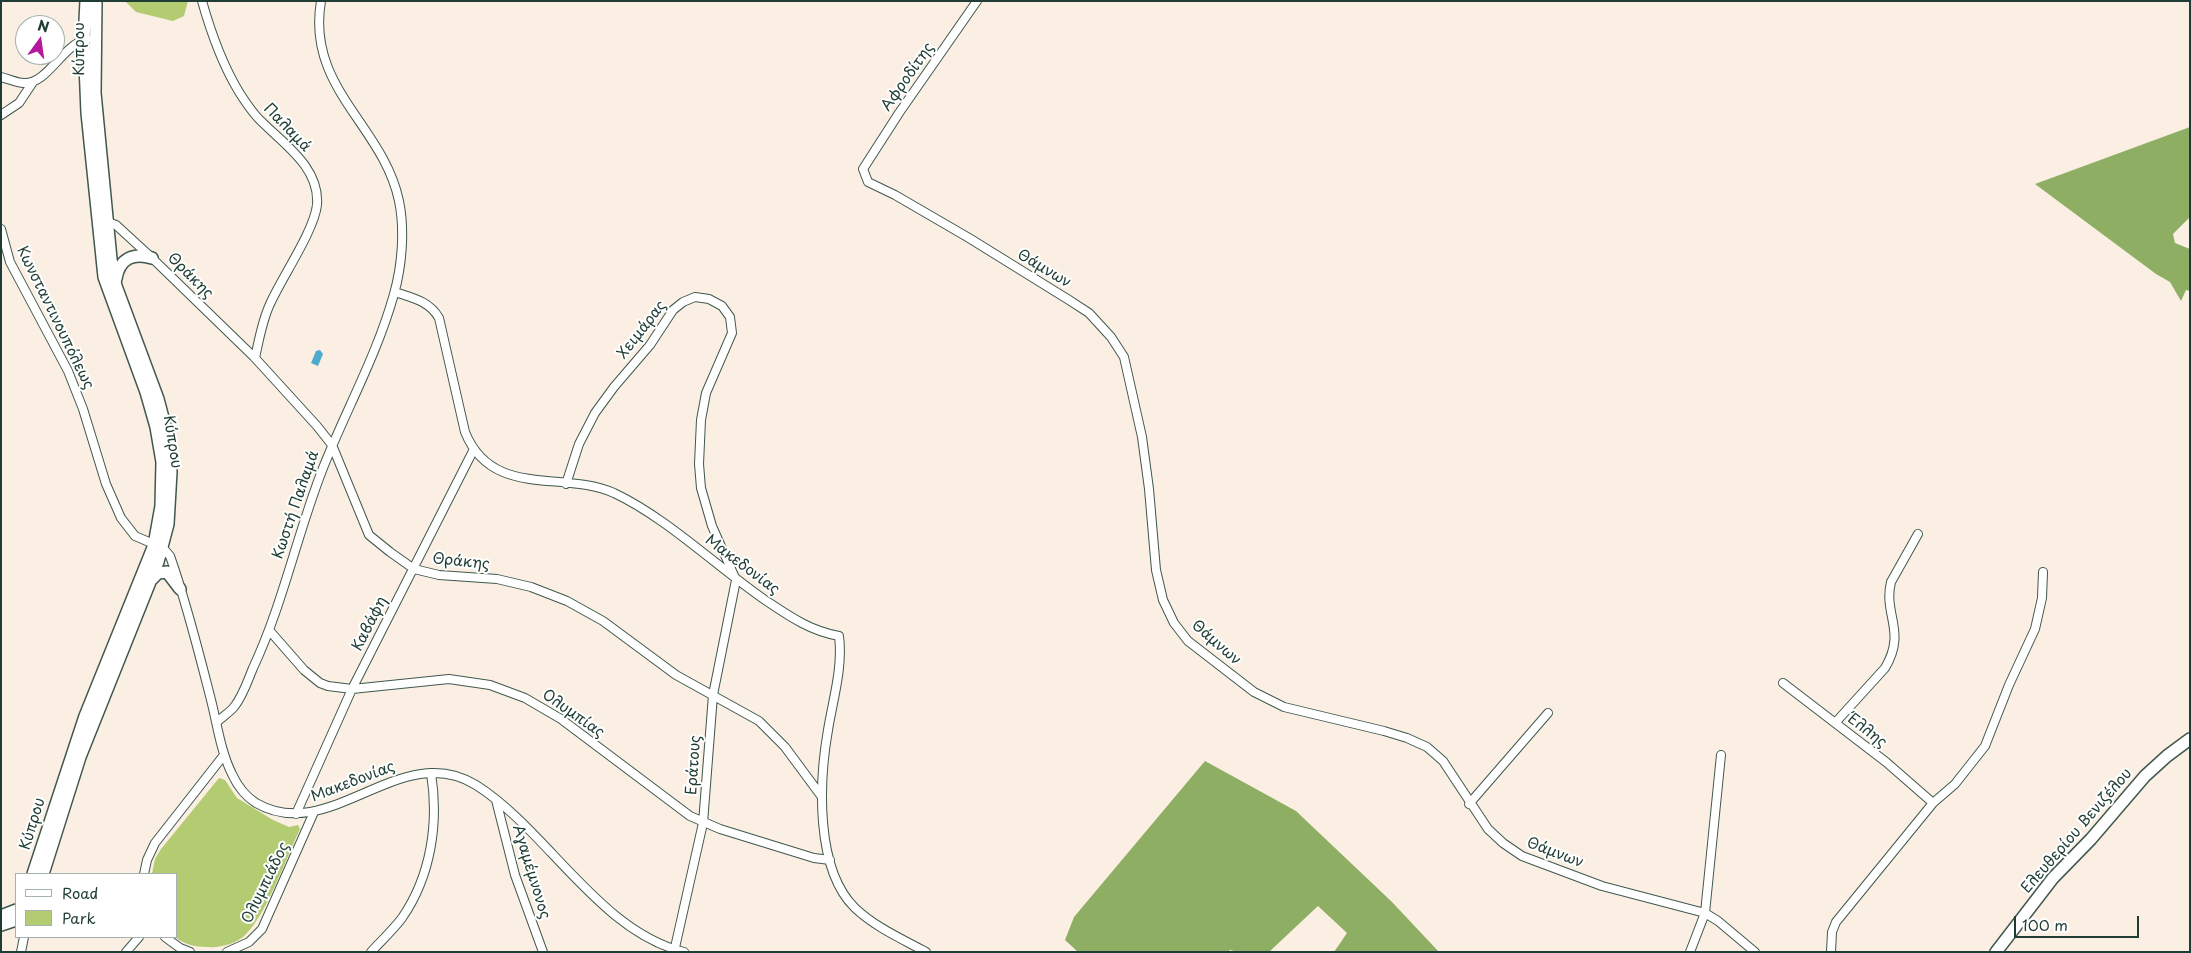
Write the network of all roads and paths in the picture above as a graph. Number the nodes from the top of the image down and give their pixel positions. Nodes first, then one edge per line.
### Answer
1 (86, 1) edge
2 (96, 1) edge
3 (202, 1) edge
4 (321, 1) edge
5 (977, 1) edge
6 (90, 38) junction
7 (1, 77) edge
8 (33, 82) junction
9 (1, 115) edge
10 (863, 169) joint
11 (103, 221) junction
12 (1, 229) edge
13 (152, 258) junction
14 (116, 286) junction
15 (395, 292) junction
16 (255, 358) junction
17 (332, 445) junction
18 (474, 448) junction
19 (566, 484) junction
20 (1918, 534) dead end
21 (158, 546) junction
22 (414, 569) junction
23 (2043, 572) dead end
24 (151, 580) junction
25 (736, 580) junction
26 (180, 588) junction
27 (269, 630) junction
28 (1782, 683) dead end
29 (352, 689) junction
30 (713, 695) junction
31 (1548, 713) dead end
32 (217, 722) junction
33 (1835, 724) junction
34 (2190, 739) edge
35 (224, 755) junction
36 (1721, 755) dead end
37 (431, 773) junction
38 (822, 797) junction
39 (496, 800) junction
40 (1933, 803) junction
41 (1470, 804) junction
42 (314, 812) junction
43 (296, 814) junction
44 (703, 823) junction
45 (830, 860) junction
46 (33, 873) edge
47 (43, 873) edge
48 (144, 873) edge
49 (15, 910) edge
50 (1705, 913) junction
51 (1, 916) edge
52 (15, 920) edge
53 (1, 925) edge
54 (24, 938) edge
55 (138, 938) edge
56 (166, 938) edge
57 (674, 951) edge
58 (21, 952) edge
59 (126, 952) edge
60 (190, 952) edge
61 (227, 952) edge
62 (370, 952) edge
63 (543, 952) edge
64 (684, 952) edge
65 (926, 952) edge
66 (1690, 952) edge
67 (1756, 952) edge
68 (1831, 952) edge
69 (1996, 952) edge

1 - 6 main road, Κύπρου
2 - 6 main road, Κύπρου
3 - 16 street, Παλαμά
4 - 15 street
5 - 10 street, Αφροδίτης
6 - 8 street
6 - 11 main road, Κύπρου
7 - 8 street
8 - 9 street
10 - 41 street, Θάμνων
11 - 13 street, Θράκης
11 - 14 main road, Κύπρου
11 - 21 main road, Κύπρου
12 - 21 street, Κωνσταντινουπόλεως
13 - 14 main road
13 - 16 street, Θράκης
14 - 21 main road, Κύπρου
15 - 17 street, Κωστή Παλαμά
15 - 18 street, Μακεδονίας
16 - 17 street, Θράκης
17 - 22 street, Θράκης
17 - 27 street, Κωστή Παλαμά
18 - 19 street, Μακεδονίας
18 - 22 street, Καβάφη
19 - 25 street, Μακεδονίας
19 - 25 street, Χειμάρας
20 - 33 street
21 - 24 main road, Κύπρου
21 - 26 street, Μακεδονίας
21 - 46 main road, Κύπρου
22 - 29 street, Καβάφη
22 - 30 street, Θράκης
23 - 40 street
24 - 26 main road
24 - 47 main road, Κύπρου
25 - 30 street, Εράτους
25 - 38 street, Μακεδονίας
26 - 32 street, Μακεδονίας
27 - 29 street, Ολυμπίας
27 - 32 street, Κωστή Παλαμά
28 - 33 street, Έλλης
29 - 43 street, Καβάφη
29 - 44 street, Ολυμπίας
30 - 38 street, Θράκης
30 - 44 street, Εράτους
31 - 41 street
32 - 35 street, Μακεδονίας
33 - 40 street, Έλλης
34 - 69 main road, Ελευθερίου Βενιζέλου
35 - 43 street, Μακεδονίας
35 - 48 street
36 - 50 street
37 - 39 street, Μακεδονίας
37 - 42 street, Μακεδονίας
37 - 62 street
38 - 45 street, Μακεδονίας
39 - 57 street, Μακεδονίας
39 - 63 street, Αγαμέμνονος
40 - 68 street
41 - 50 street, Θάμνων
42 - 43 street, Μακεδονίας
42 - 61 street, Ολυμπιάδος
44 - 45 street, Ολυμπίας
44 - 57 street, Εράτους
45 - 65 street, Μακεδονίας
49 - 51 main road
50 - 66 street
50 - 67 street, Θάμνων
52 - 53 main road
54 - 58 street
55 - 59 street
56 - 60 street
57 - 64 street, Μακεδονίας

